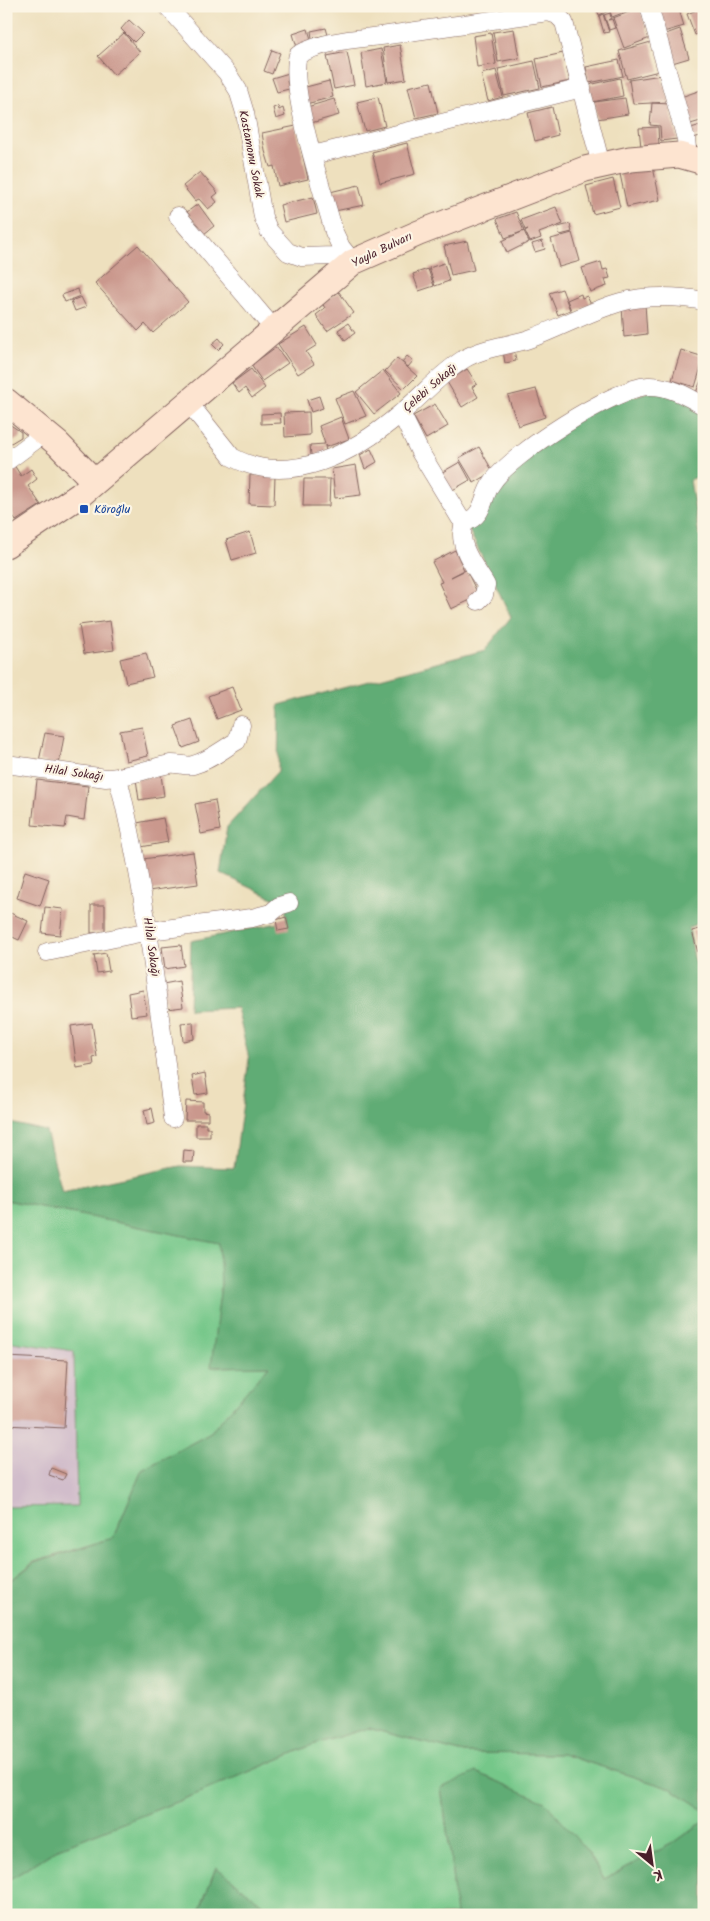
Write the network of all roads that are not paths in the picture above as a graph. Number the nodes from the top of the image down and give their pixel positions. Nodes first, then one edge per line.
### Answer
1 (167, 6) edge
2 (649, 6) edge
3 (582, 88) junction
4 (313, 156) junction
5 (696, 160) edge
6 (601, 165) junction
7 (178, 216) dead end
8 (353, 262) junction
9 (704, 301) edge
10 (273, 328) junction
11 (6, 401) edge
12 (188, 402) junction
13 (704, 406) edge
14 (401, 414) junction
15 (46, 433) junction
16 (6, 462) edge
17 (95, 482) junction
18 (465, 522) junction
19 (8, 541) edge
20 (478, 601) dead end
21 (241, 725) dead end
22 (6, 764) edge
23 (118, 778) junction
24 (288, 903) dead end
25 (149, 931) junction
26 (47, 952) dead end
27 (173, 1118) dead end

1 - 8 street, Kastamonu Sokak
2 - 5 street
3 - 4 street
3 - 4 street
3 - 6 street
4 - 8 street
5 - 6 main road, Yayla Bulvarı
6 - 8 main road, Yayla Bulvarı
7 - 10 street
8 - 10 main road, Yayla Bulvarı
9 - 14 street, Çelebi Sokağı
10 - 12 main road, Yayla Bulvarı
11 - 15 main road
12 - 14 street, Çelebi Sokağı
12 - 17 main road, Yayla Bulvarı
13 - 18 street
14 - 18 street
15 - 16 street
15 - 17 main road
17 - 19 main road, Yayla Bulvarı
18 - 20 street
21 - 23 street, Hilal Sokağı
22 - 23 street, Hilal Sokağı
23 - 25 street, Hİlal Sokağı
24 - 25 street
25 - 26 street
25 - 27 street, Hİlal Sokağı

